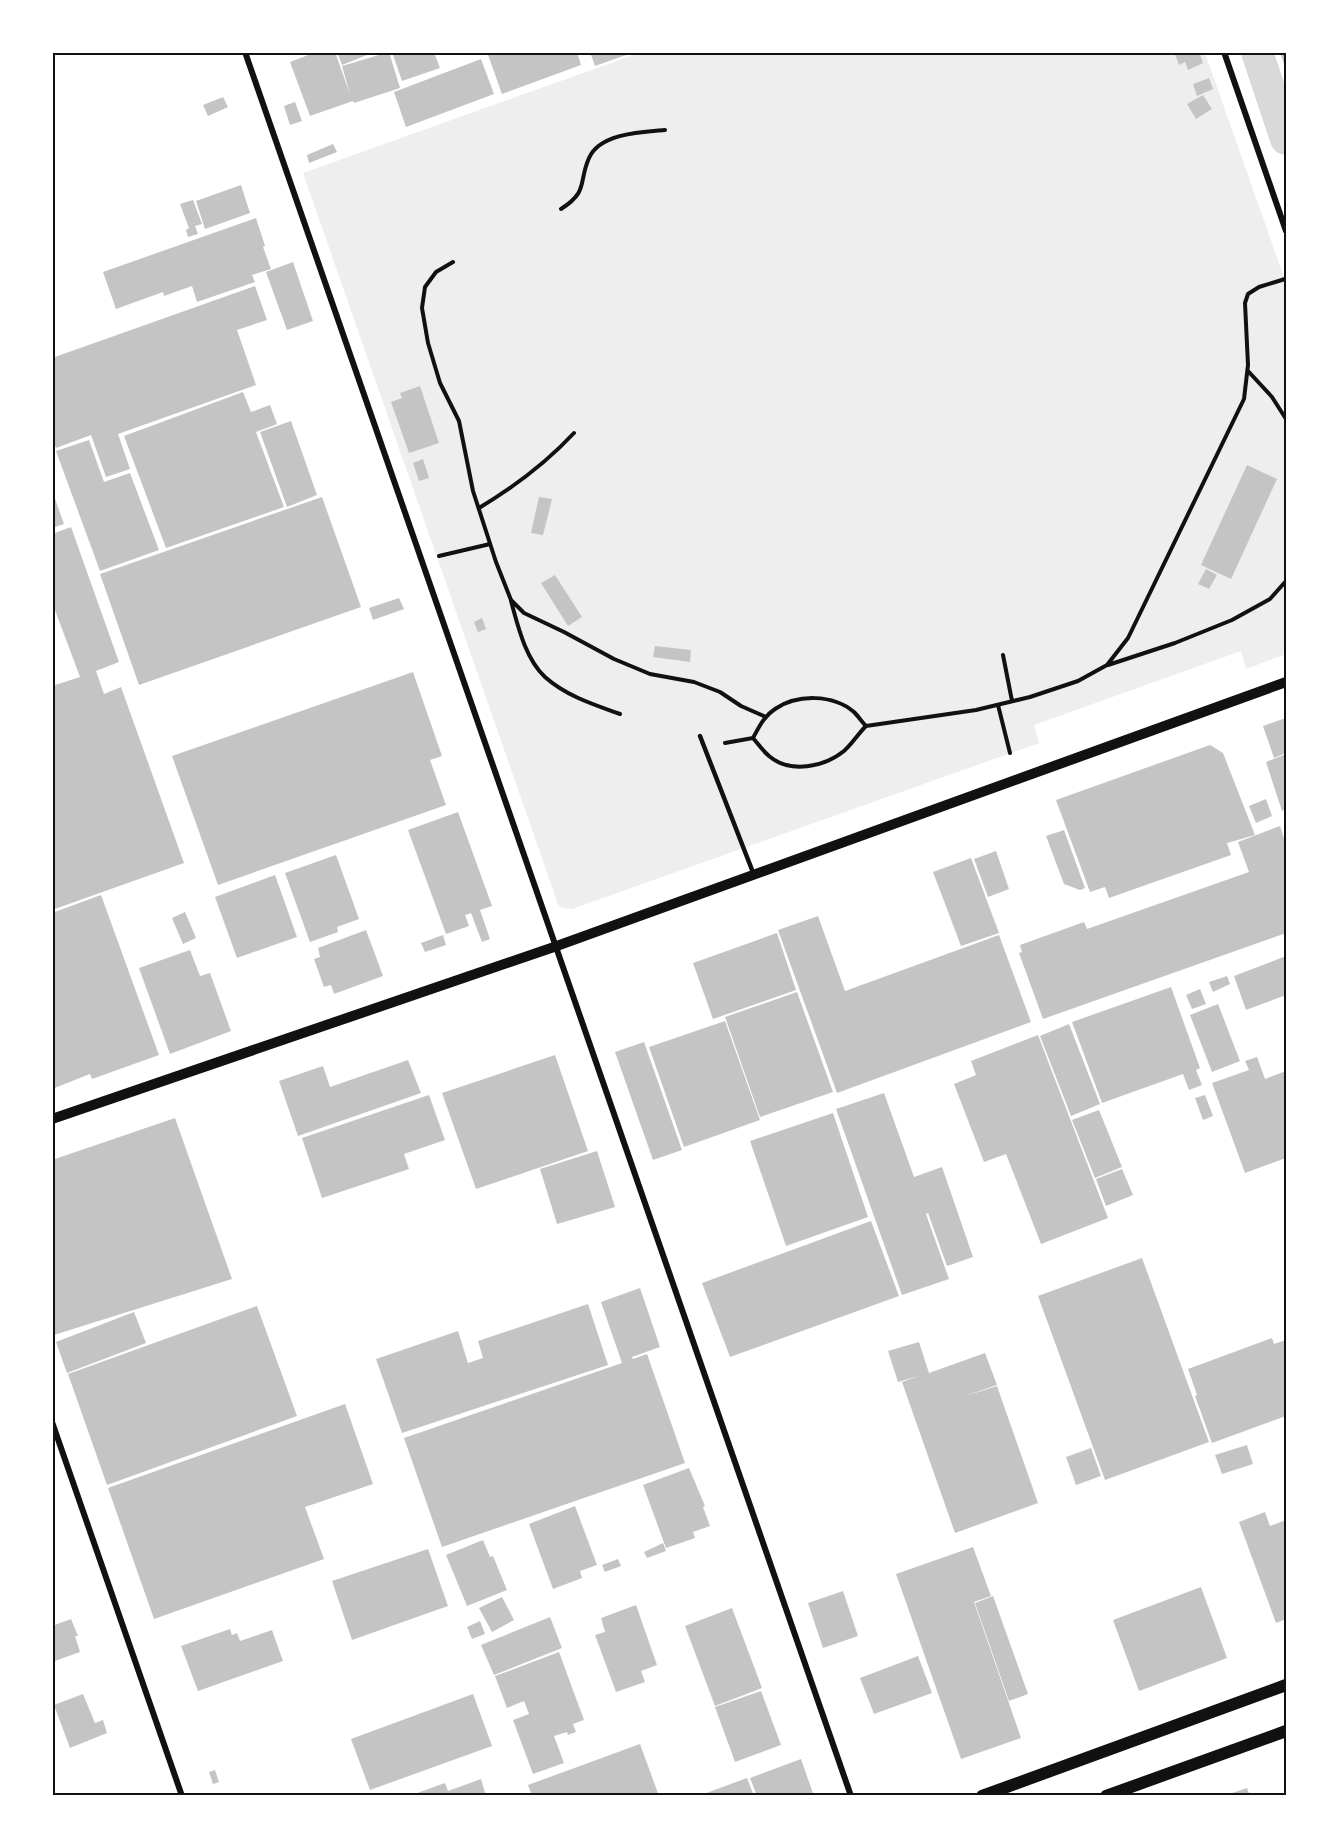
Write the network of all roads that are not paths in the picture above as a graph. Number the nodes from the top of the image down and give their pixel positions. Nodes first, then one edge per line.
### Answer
1 (245, 52) edge
2 (1224, 52) edge
3 (1287, 231) edge
4 (1287, 682) edge
5 (700, 736) dead end
6 (754, 875) junction
7 (554, 947) junction
8 (52, 1119) edge
9 (52, 1422) edge
10 (1287, 1685) edge
11 (1287, 1731) edge
12 (182, 1796) edge
13 (851, 1796) edge
14 (982, 1796) edge
15 (1106, 1796) edge

1 - 7 street
2 - 3 street
4 - 6 street
5 - 6 lane
6 - 7 street
7 - 8 street
7 - 13 street
9 - 12 street
10 - 14 main road
11 - 15 main road

